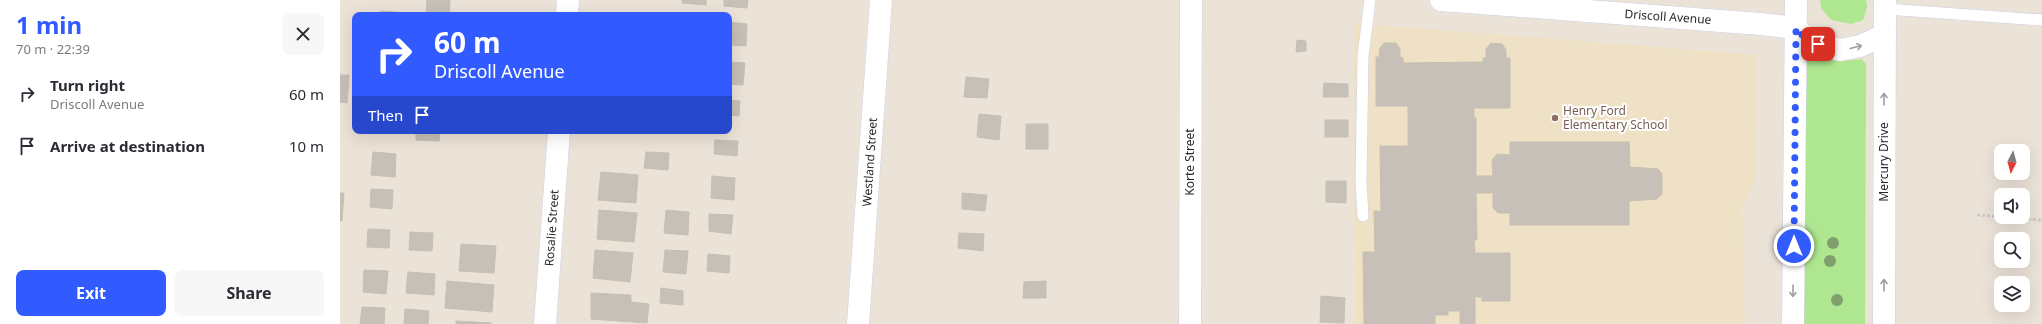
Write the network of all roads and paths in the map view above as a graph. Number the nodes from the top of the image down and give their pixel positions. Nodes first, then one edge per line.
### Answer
1 (568, 0) edge
2 (881, 0) edge
3 (1191, 0) edge
4 (1370, 0) edge
5 (1440, 0) edge
6 (1796, 0) edge
7 (1885, 4) edge
8 (567, 12) edge
9 (2042, 20) edge
10 (1796, 28) junction
11 (1885, 35) junction
12 (558, 134) edge
13 (1977, 215) dead end
14 (1363, 216) dead end
15 (1994, 216) edge
16 (2030, 219) edge
17 (2042, 220) edge
18 (545, 324) edge
19 (858, 324) edge
20 (1190, 324) edge
21 (1793, 324) edge
22 (1884, 324) edge

1 - 8 street
2 - 19 street, Westland Street
3 - 20 street, Korte Street
4 - 14 lane
5 - 10 street, Driscoll Avenue
6 - 10 street
7 - 9 lane
7 - 11 street, Mercury Drive
10 -> 11 street
10 -> 21 street
22 -> 11 street, Mercury Drive
12 - 18 street, Rosalie Street
13 - 15 path
16 - 17 path

